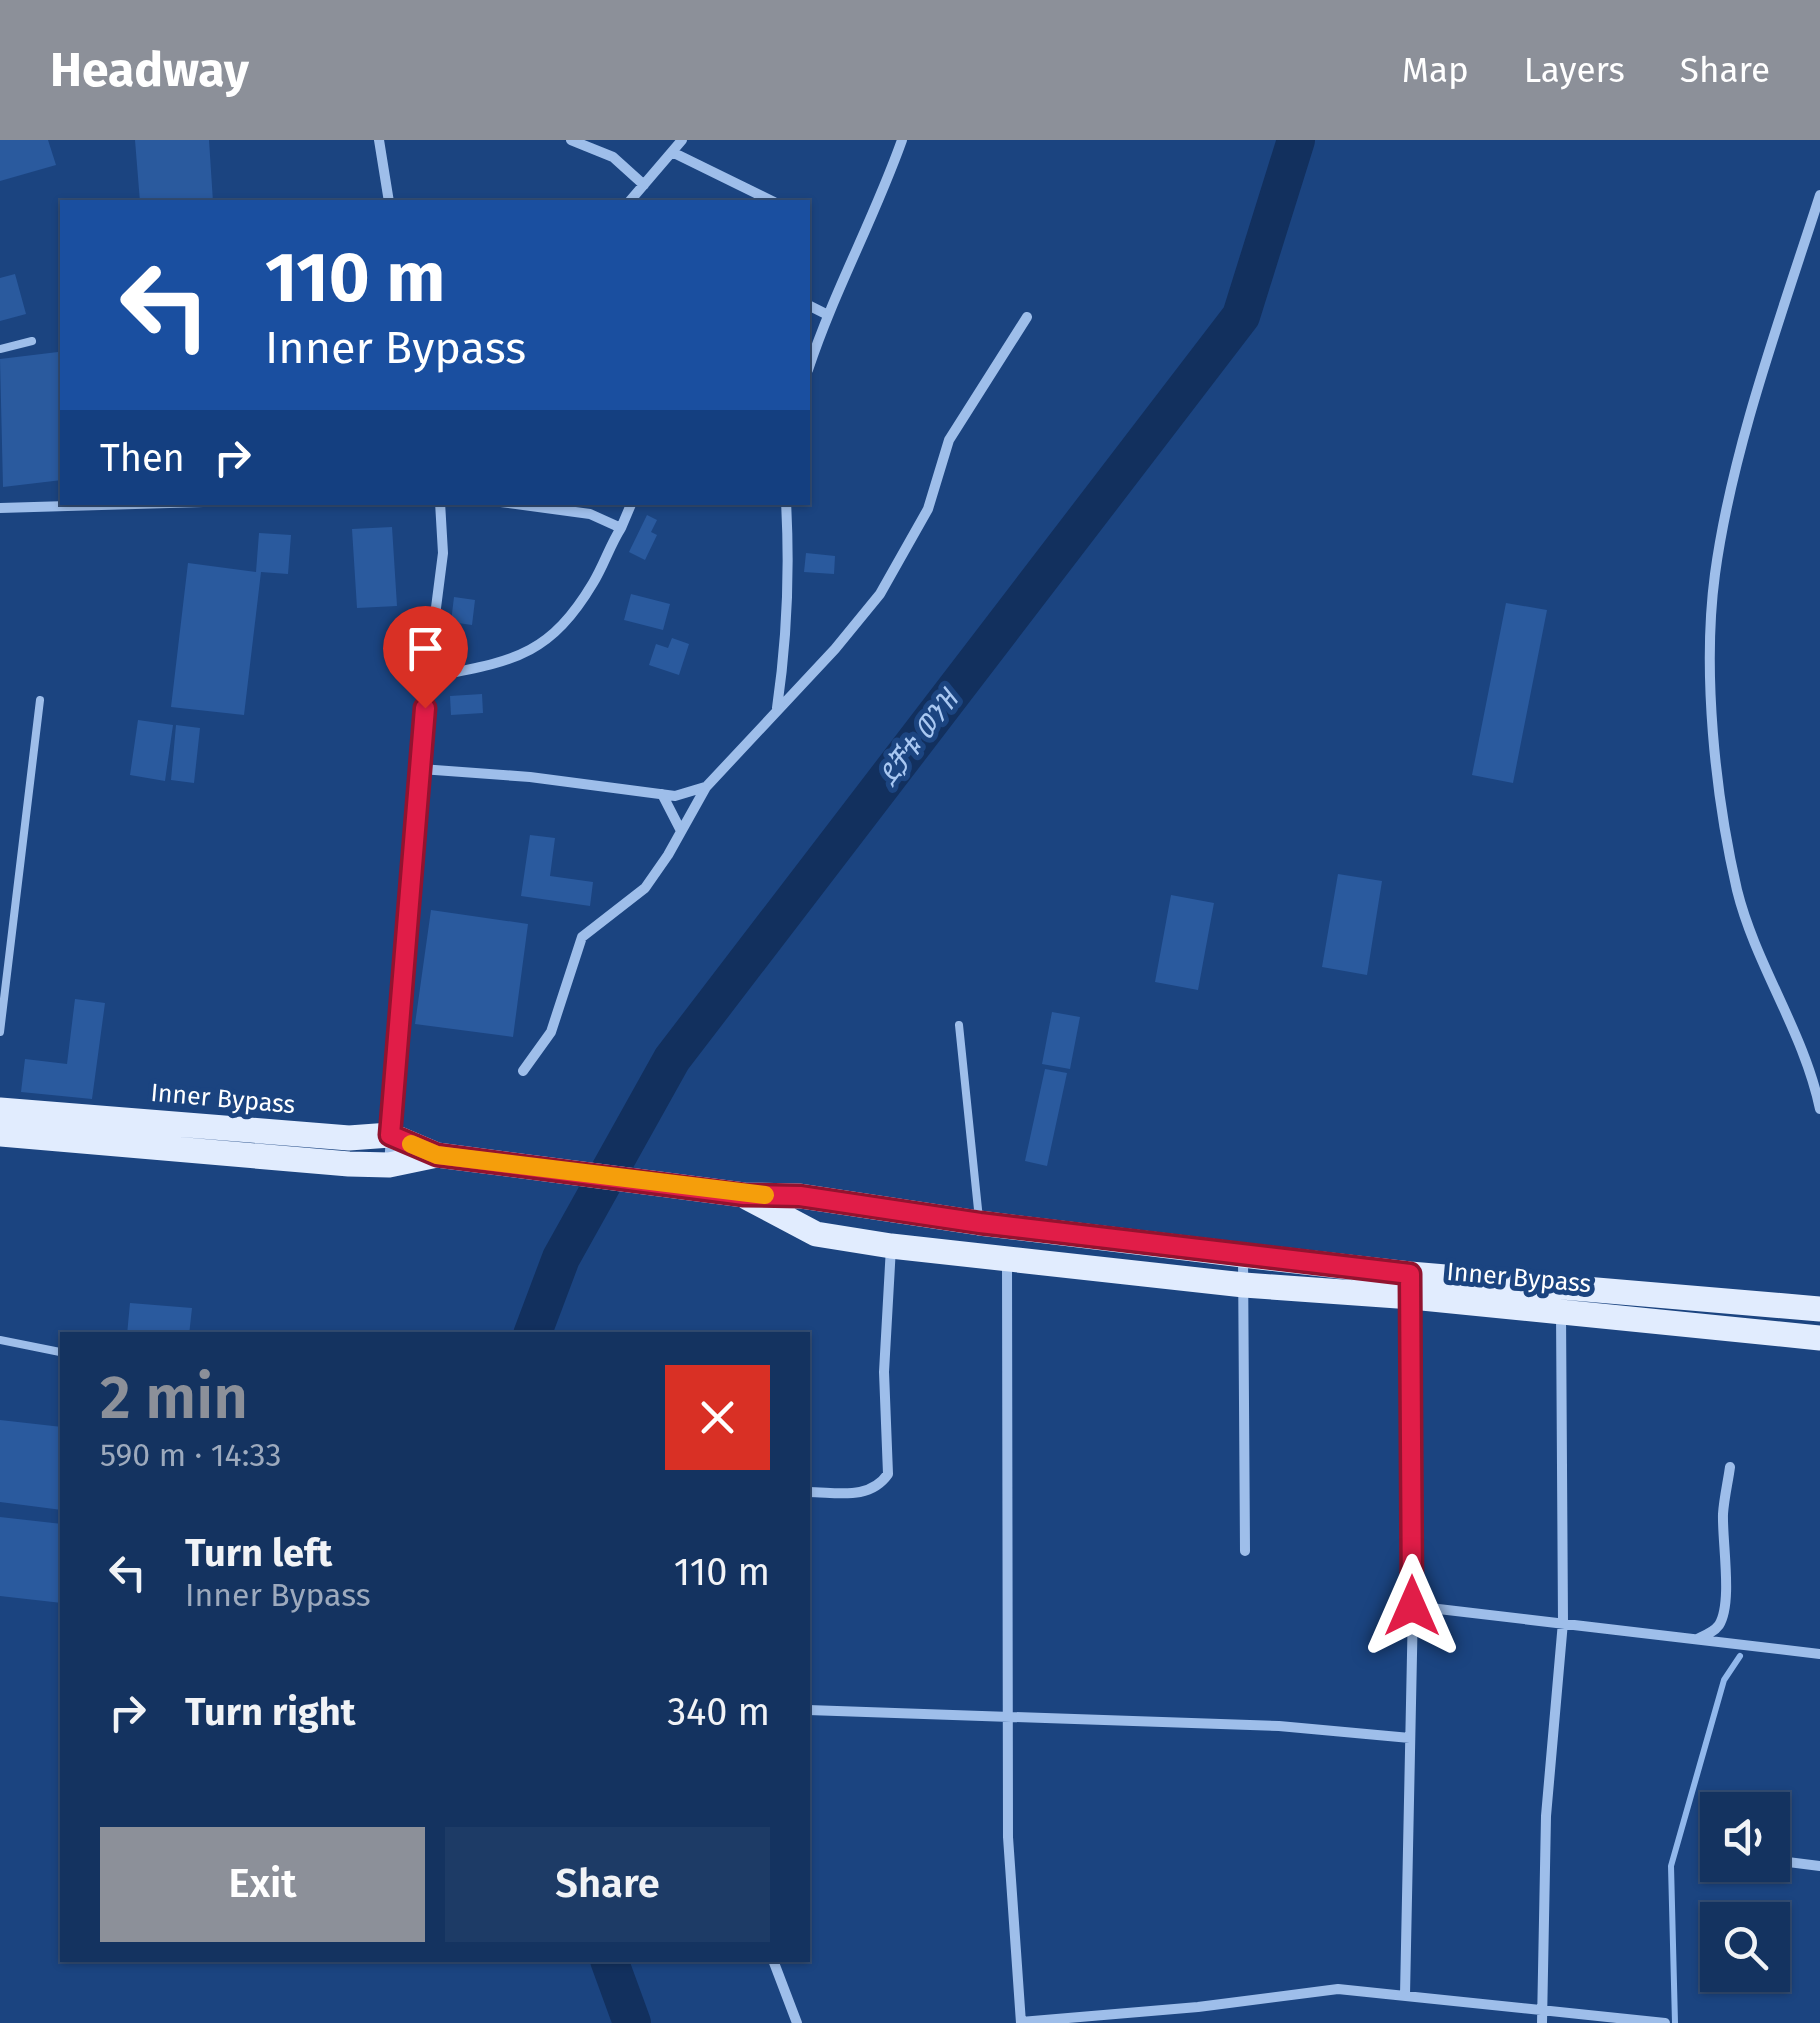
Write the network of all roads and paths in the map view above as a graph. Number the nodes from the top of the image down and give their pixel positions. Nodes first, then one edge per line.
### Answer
1 (379, 140) edge
2 (571, 140) edge
3 (682, 140) edge
4 (902, 140) edge
5 (672, 152) junction
6 (644, 185) junction
7 (1820, 196) edge
8 (388, 200) edge
9 (630, 200) edge
10 (770, 200) edge
11 (810, 306) edge
12 (826, 314) junction
13 (1026, 316) dead end
14 (32, 340) dead end
15 (0, 349) edge
16 (810, 364) edge
17 (101, 505) edge
18 (440, 505) edge
19 (523, 505) edge
20 (631, 505) edge
21 (786, 505) edge
22 (0, 508) edge
23 (621, 528) junction
24 (427, 678) junction
25 (40, 700) dead end
26 (777, 709) junction
27 (421, 768) junction
28 (706, 787) junction
29 (662, 794) junction
30 (680, 829) junction
31 (959, 1025) dead end
32 (0, 1032) edge
33 (523, 1071) dead end
34 (1820, 1109) edge
35 (0, 1110) edge
36 (0, 1134) edge
37 (390, 1135) junction
38 (437, 1155) junction
39 (389, 1165) junction
40 (744, 1195) junction
41 (980, 1223) junction
42 (891, 1246) junction
43 (1243, 1256) junction
44 (1007, 1259) junction
45 (1411, 1285) junction
46 (1244, 1286) junction
47 (1820, 1309) edge
48 (1561, 1311) junction
49 (1820, 1338) edge
50 (0, 1340) edge
51 (60, 1352) edge
52 (1730, 1466) dead end
53 (810, 1492) edge
54 (1245, 1550) dead end
55 (1412, 1606) junction
56 (1563, 1622) junction
57 (1698, 1638) junction
58 (1820, 1654) edge
59 (810, 1710) edge
60 (1008, 1718) junction
61 (1410, 1738) junction
62 (1790, 1862) edge
63 (1820, 1866) edge
64 (774, 1962) edge
65 (1405, 1995) junction
66 (1146, 2017) edge
67 (1543, 2017) edge
68 (1021, 2022) edge
69 (797, 2023) edge
70 (1664, 2023) edge

1 - 8 street
2 - 6 street
3 - 5 street
4 - 12 street
5 - 6 street
5 - 10 street
6 - 9 street
7 - 34 street
11 - 12 street
12 - 16 street
13 - 26 street
14 - 15 lane
17 - 22 street
18 - 24 street
19 - 23 street
20 - 23 street
21 - 26 street
23 - 24 street
24 - 27 street
25 - 32 lane
26 - 28 street
27 - 29 street
27 - 37 street
28 - 29 street
28 - 30 street
29 - 30 street
30 - 33 street
31 - 41 lane
35 - 37 main road, Inner Bypass
36 - 39 main road, Inner Bypass
37 - 38 main road, Inner Bypass
37 - 39 street
38 - 39 main road, Inner Bypass
38 - 40 main road, Inner Bypass
40 - 41 main road, Inner Bypass
40 - 42 main road, Inner Bypass
41 - 43 main road, Inner Bypass
42 - 44 main road, Inner Bypass
42 - 53 street
43 - 45 main road, Inner Bypass
43 - 46 street
44 - 46 main road, Inner Bypass
44 - 60 street
45 - 46 main road, Inner Bypass
45 - 47 main road, Inner Bypass
45 - 48 main road, Inner Bypass
45 - 55 street
46 - 54 street
48 - 49 main road, Inner Bypass
48 - 56 street
50 - 51 lane
52 - 57 street
55 - 56 street
55 - 61 street
56 - 57 street
56 - 67 street
57 - 58 street
59 - 60 street
60 - 61 street
60 - 68 street
61 - 65 street
62 - 63 street
64 - 69 street
65 - 66 street
65 - 67 street
66 - 68 street
67 - 70 street

